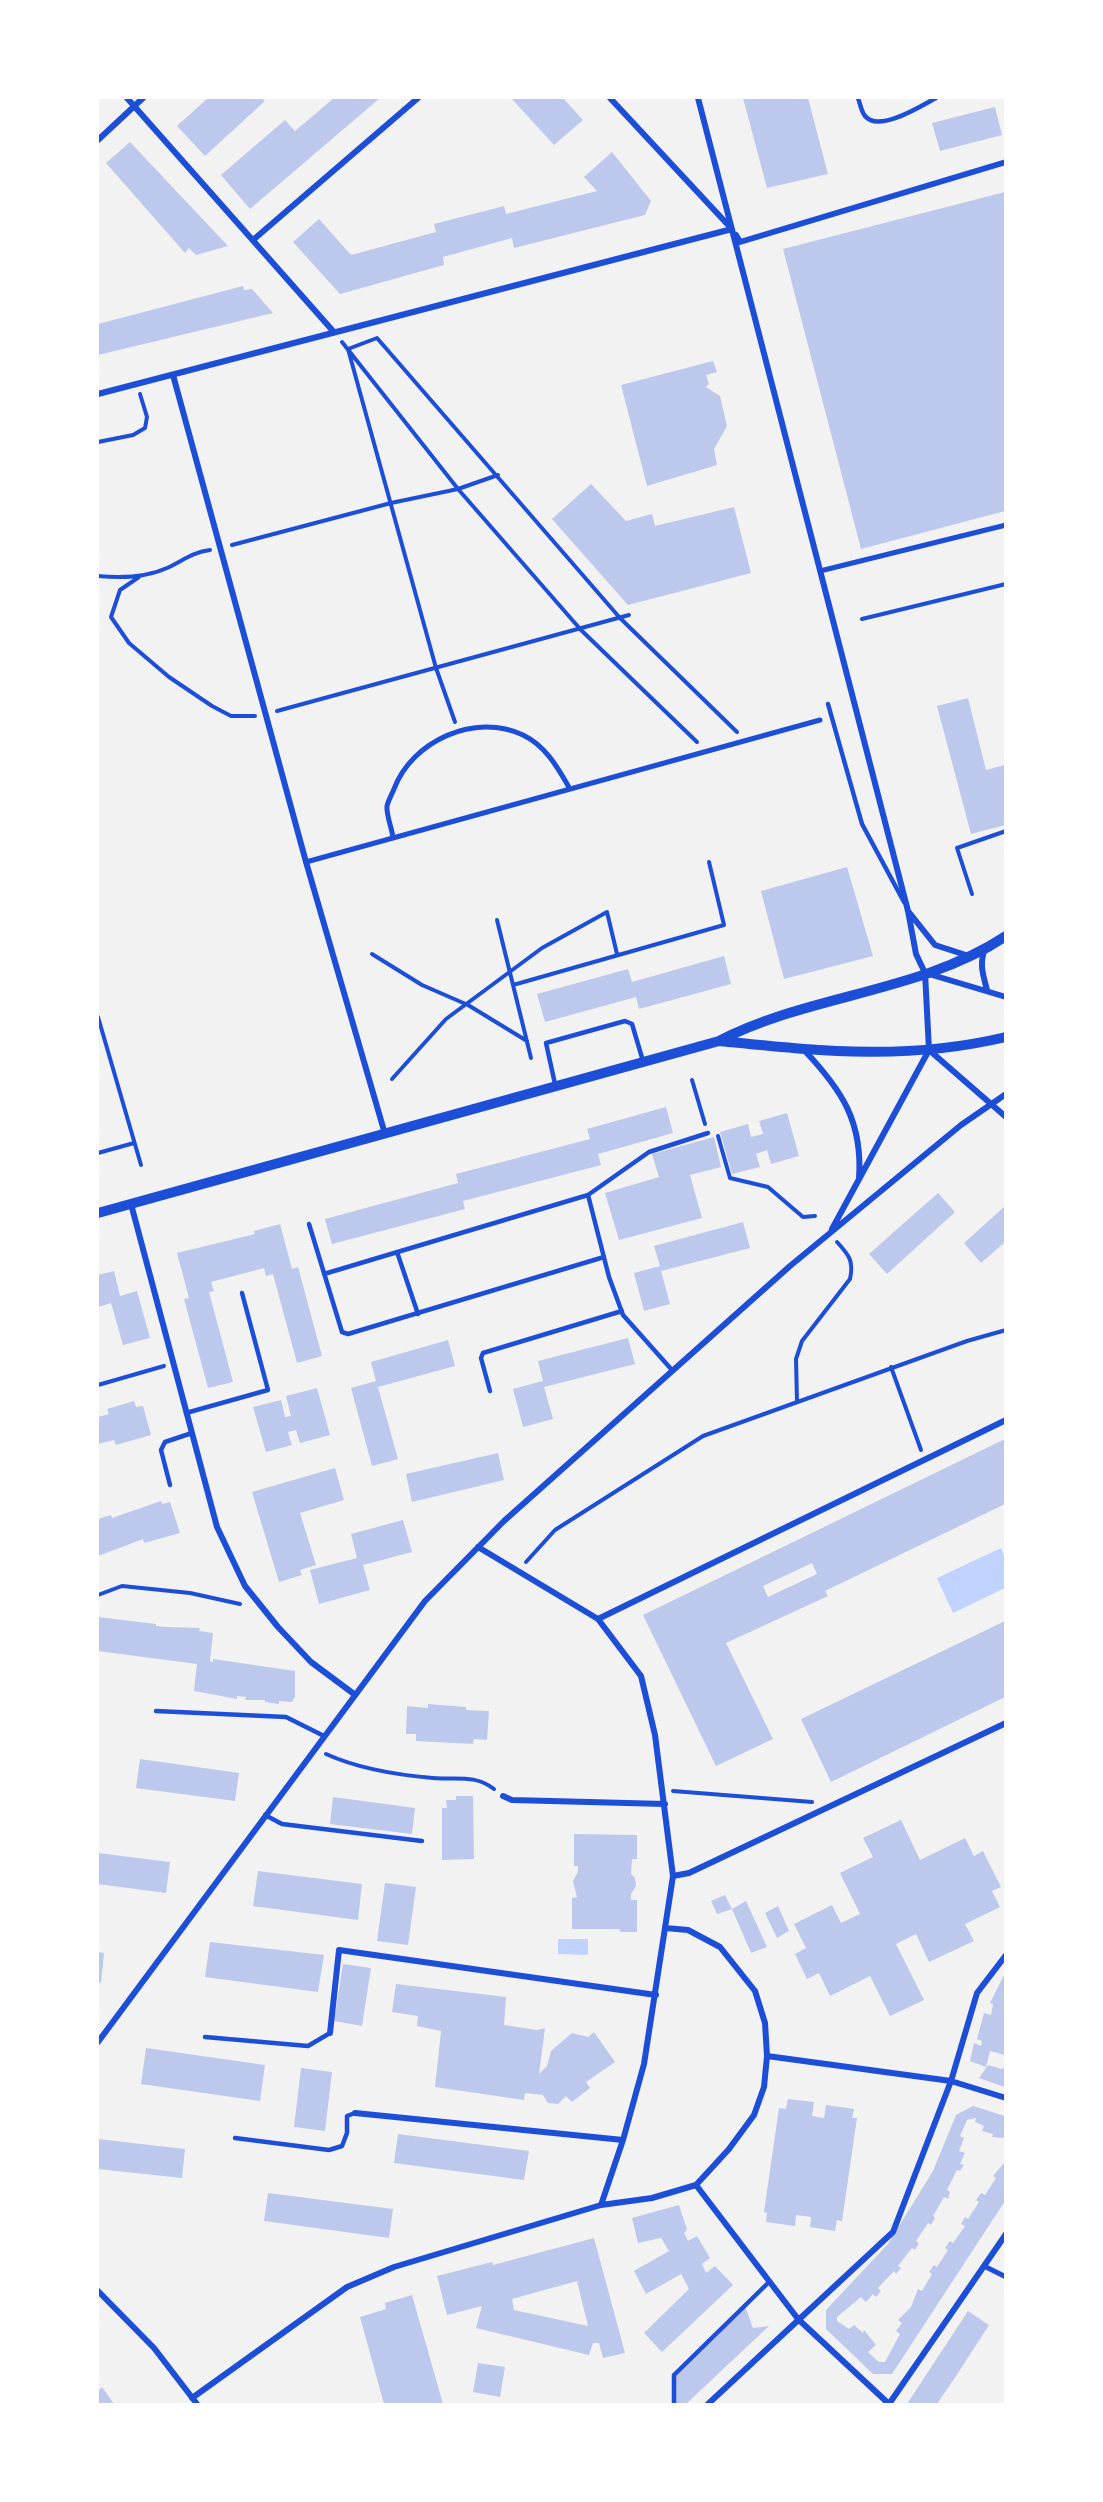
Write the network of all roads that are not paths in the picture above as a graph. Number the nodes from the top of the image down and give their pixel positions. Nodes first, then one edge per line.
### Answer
1 (126, 98) edge
2 (143, 98) edge
3 (418, 98) edge
4 (610, 98) edge
5 (698, 98) edge
6 (858, 98) edge
7 (936, 98) edge
8 (134, 105) junction
9 (98, 140) edge
10 (1005, 162) edge
11 (732, 229) junction
12 (253, 240) junction
13 (333, 331) junction
14 (173, 375) junction
15 (98, 394) edge
16 (1005, 525) edge
17 (820, 571) junction
18 (828, 704) dead end
19 (820, 720) dead end
20 (570, 789) junction
21 (393, 838) junction
22 (306, 862) junction
23 (908, 911) junction
24 (1005, 936) edge
25 (986, 948) junction
26 (970, 956) junction
27 (925, 973) junction
28 (987, 990) junction
29 (1005, 997) edge
30 (1005, 1037) edge
31 (719, 1041) junction
32 (804, 1049) junction
33 (929, 1050) junction
34 (644, 1062) junction
35 (556, 1087) junction
36 (1005, 1094) edge
37 (990, 1105) junction
38 (1005, 1117) edge
39 (708, 1133) road end
40 (385, 1135) junction
41 (859, 1183) junction
42 (588, 1195) junction
43 (131, 1204) junction
44 (98, 1213) edge
45 (309, 1224) dead end
46 (829, 1233) junction
47 (397, 1252) junction
48 (604, 1257) junction
49 (324, 1274) junction
50 (242, 1293) dead end
51 (622, 1311) junction
52 (418, 1314) junction
53 (672, 1370) junction
54 (490, 1391) dead end
55 (186, 1413) junction
56 (1005, 1420) edge
57 (192, 1433) junction
58 (170, 1485) dead end
59 (478, 1547) junction
60 (598, 1619) junction
61 (354, 1694) junction
62 (156, 1711) dead end
63 (1005, 1723) edge
64 (324, 1736) junction
65 (503, 1796) road end
66 (665, 1804) junction
67 (265, 1815) junction
68 (422, 1841) dead end
69 (673, 1876) junction
70 (665, 1928) junction
71 (1005, 1955) edge
72 (656, 1995) junction
73 (330, 2032) joint
74 (205, 2037) dead end
75 (98, 2042) edge
76 (767, 2056) junction
77 (951, 2081) junction
78 (1005, 2098) edge
79 (355, 2113) joint
80 (235, 2138) dead end
81 (623, 2140) junction
82 (696, 2185) junction
83 (600, 2205) junction
84 (1005, 2234) edge
85 (986, 2266) junction
86 (1005, 2277) edge
87 (768, 2283) junction
88 (98, 2291) edge
89 (798, 2319) junction
90 (192, 2398) junction
91 (197, 2404) edge
92 (674, 2404) edge
93 (708, 2404) edge
94 (889, 2404) edge

1 - 8 street
2 - 8 street
3 - 12 street
4 - 11 street
5 - 11 street
6 - 7 lane
8 - 9 street
8 - 12 street
10 - 11 street
11 - 13 street
11 - 17 street
12 - 13 street
13 - 14 street
14 - 15 street
14 - 22 street
16 - 17 street
17 - 23 street
18 - 23 lane
19 - 20 street
20 - 21 street
20 - 21 street
21 - 22 street
22 - 40 street
23 - 26 street
23 - 27 street
24 - 25 street
25 - 26 street
25 - 28 street
26 - 27 street
27 - 28 street
27 - 31 street
27 - 33 street
28 - 29 street
30 - 33 street
31 - 32 street
31 - 34 street
32 - 33 street
32 - 41 street
33 - 37 street
33 - 41 street
34 - 35 street
34 - 35 lane
35 - 40 street
36 - 37 street
37 - 38 street
37 - 46 street
39 - 42 lane
40 - 43 street
41 - 46 street
42 - 47 lane
42 - 48 lane
43 - 44 street
43 - 55 street
45 - 49 lane
46 - 53 street
47 - 49 lane
47 - 52 lane
48 - 51 lane
48 - 52 lane
49 - 52 lane
50 - 55 lane
51 - 53 lane
51 - 54 lane
53 - 59 street
55 - 57 street
56 - 60 street
57 - 58 lane
57 - 61 street
59 - 60 street
59 - 61 street
60 - 66 street
61 - 64 street
62 - 64 lane
63 - 69 street
64 - 67 street
65 - 66 street
66 - 69 street
67 - 68 lane
67 - 75 street
69 - 70 street
70 - 72 street
70 - 76 street
71 - 77 street
72 - 73 street
72 - 81 street
73 - 74 lane
76 - 77 street
76 - 82 street
77 - 78 street
77 - 89 street
79 - 80 lane
79 - 81 street
81 - 83 street
82 - 83 street
82 - 87 street
83 - 90 street
84 - 85 street
85 - 86 street
85 - 94 street
87 - 89 street
87 - 92 lane
88 - 90 street
89 - 93 street
89 - 94 street
90 - 91 street

